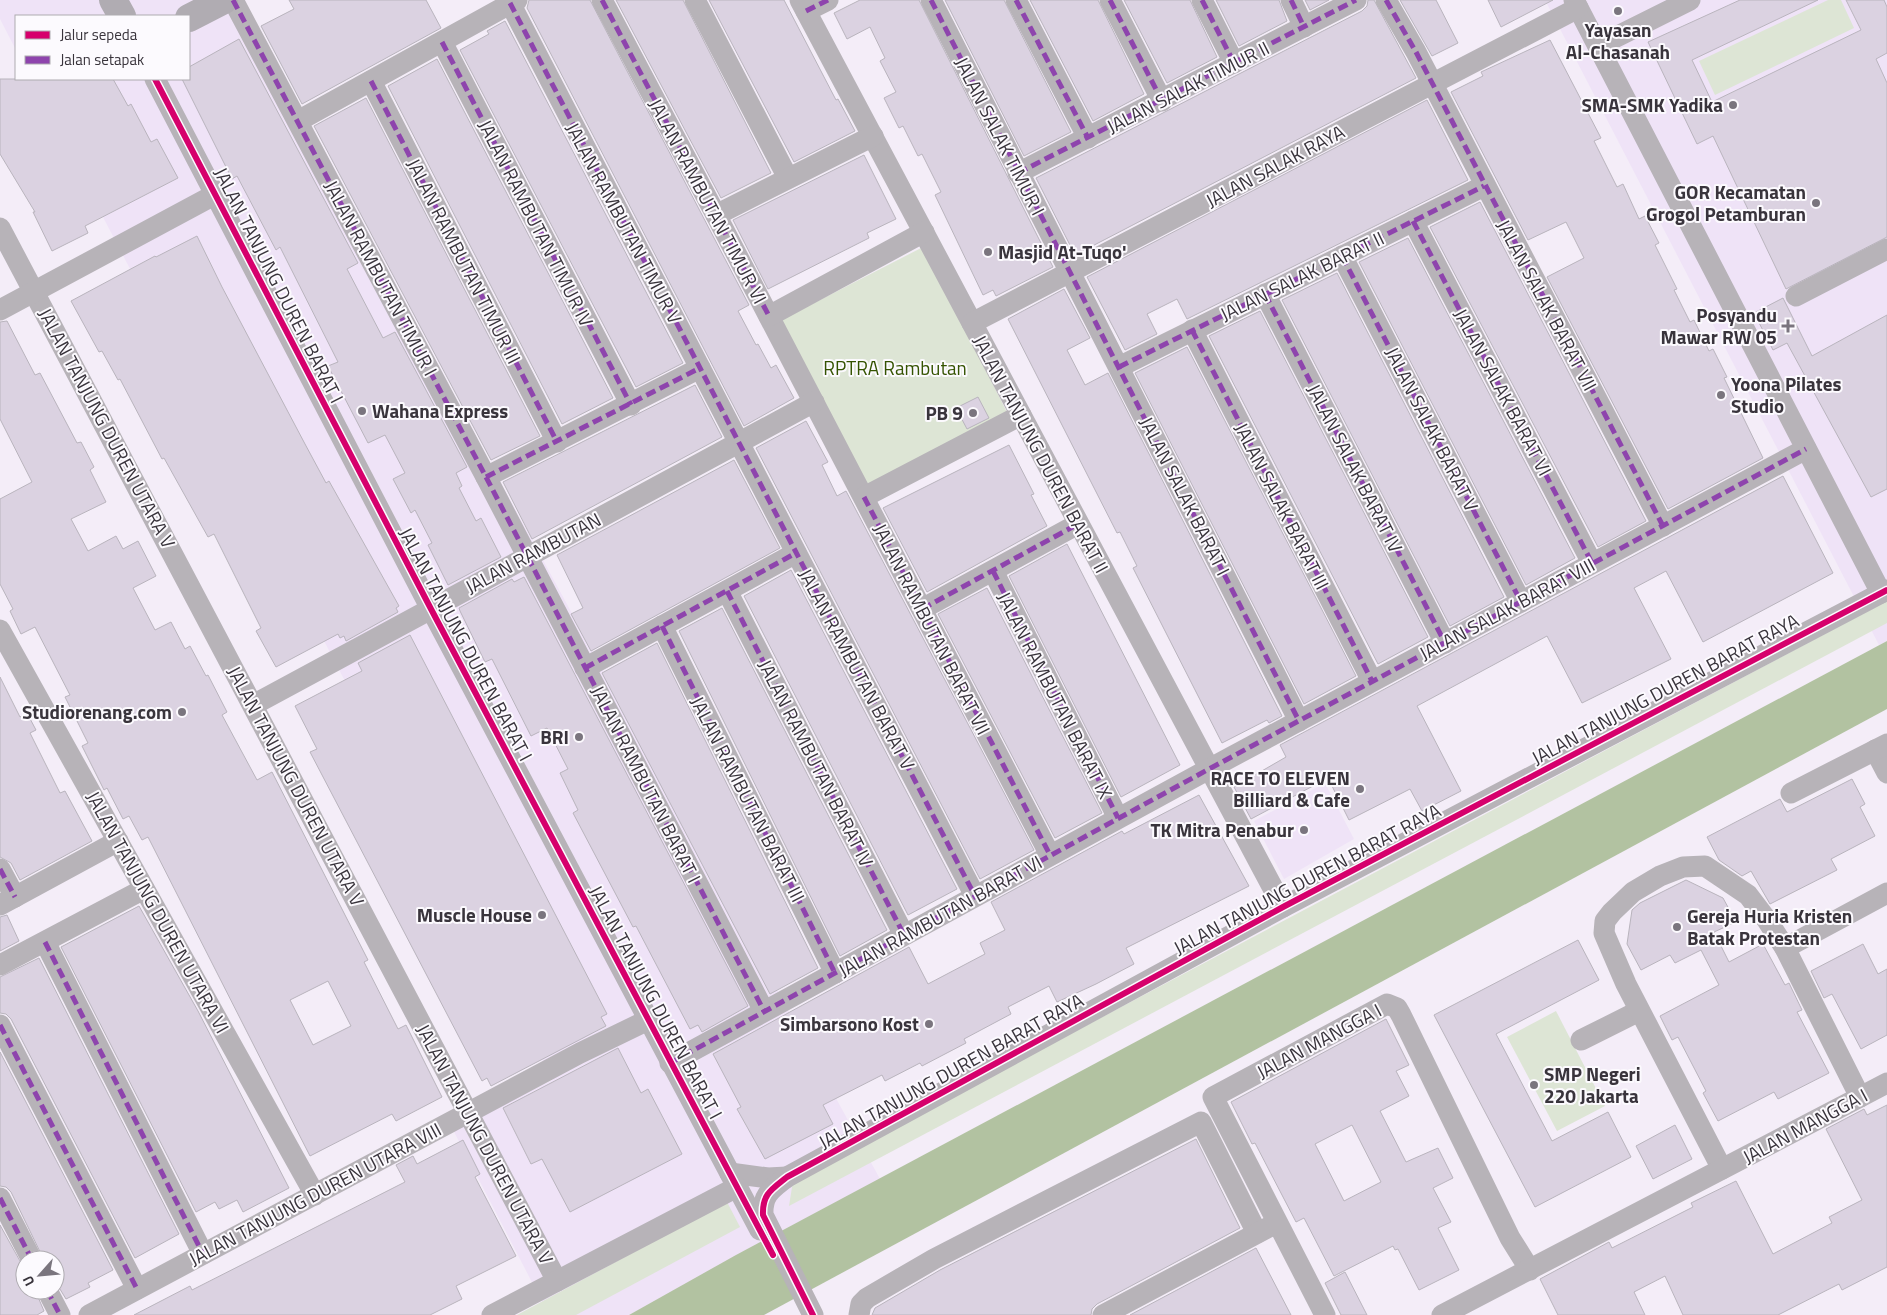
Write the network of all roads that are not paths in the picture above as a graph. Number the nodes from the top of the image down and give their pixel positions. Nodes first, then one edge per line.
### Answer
1 (113, 0) edge
2 (224, 0) edge
3 (233, 0) edge
4 (602, 0) edge
5 (695, 0) edge
6 (828, 0) edge
7 (931, 0) edge
8 (1016, 0) edge
9 (1110, 0) edge
10 (1202, 0) edge
11 (1290, 0) edge
12 (1356, 0) edge
13 (1386, 0) edge
14 (1690, 0) edge
15 (513, 2) edge
16 (1576, 4) edge
17 (803, 5) edge
18 (121, 15) edge
19 (190, 17) edge
20 (1304, 27) junction
21 (442, 42) junction
22 (1598, 46) junction
23 (1234, 63) junction
24 (156, 80) edge
25 (371, 81) junction
26 (1432, 84) junction
27 (1162, 102) junction
28 (298, 121) junction
29 (873, 136) junction
30 (1088, 138) junction
31 (1018, 174) junction
32 (788, 178) junction
33 (1484, 186) junction
34 (216, 194) junction
35 (716, 215) junction
36 (1413, 221) junction
37 (0, 228) edge
38 (924, 232) junction
39 (1887, 249) edge
40 (1342, 256) junction
41 (1070, 272) junction
42 (35, 291) junction
43 (1265, 294) junction
44 (1796, 296) dead end
45 (0, 310) edge
46 (769, 316) junction
47 (972, 323) junction
48 (1192, 330) junction
49 (1119, 367) junction
50 (700, 368) junction
51 (814, 402) junction
52 (631, 404) junction
53 (1021, 415) junction
54 (557, 442) junction
55 (739, 442) junction
56 (1806, 449) junction
57 (486, 477) junction
58 (864, 497) junction
59 (1078, 524) junction
60 (1663, 526) junction
61 (796, 553) junction
62 (528, 556) junction
63 (1592, 563) junction
64 (993, 571) junction
65 (727, 591) junction
66 (1884, 592) edge
67 (1521, 602) junction
68 (431, 609) junction
69 (922, 609) junction
70 (662, 626) junction
71 (0, 630) edge
72 (1444, 643) junction
73 (585, 668) junction
74 (1372, 682) junction
75 (253, 705) junction
76 (1299, 721) junction
77 (1881, 747) edge
78 (1209, 769) junction
79 (1887, 773) edge
80 (1791, 793) dead end
81 (1118, 818) junction
82 (118, 841) junction
83 (1050, 855) junction
84 (0, 869) edge
85 (144, 889) junction
86 (1887, 893) edge
87 (976, 896) junction
88 (7, 901) edge
89 (1283, 907) junction
90 (904, 935) junction
91 (45, 942) junction
92 (1785, 948) junction
93 (0, 966) edge
94 (835, 973) junction
95 (1639, 1010) junction
96 (764, 1011) junction
97 (648, 1020) junction
98 (0, 1025) edge
99 (1581, 1040) dead end
100 (670, 1063) junction
101 (1887, 1083) edge
102 (1860, 1097) junction
103 (469, 1112) junction
104 (1722, 1169) junction
105 (788, 1177) junction
106 (734, 1180) junction
107 (315, 1194) junction
108 (0, 1198) edge
109 (759, 1217) junction
110 (1276, 1223) junction
111 (1257, 1233) junction
112 (27, 1250) edge
113 (203, 1254) junction
114 (1530, 1270) junction
115 (557, 1281) junction
116 (137, 1289) junction
117 (52, 1300) edge
118 (60, 1315) edge
119 (89, 1315) edge
120 (492, 1315) edge
121 (804, 1315) edge
122 (813, 1315) edge
123 (859, 1315) edge
124 (1103, 1315) edge
125 (1325, 1315) edge
126 (1442, 1315) edge

1 - 18 main road
2 - 19 main road
3 - 28 street, JALAN RAMBUTAN TIMUR I
4 - 35 street, JALAN RAMBUTAN TIMUR VI
5 - 32 street
6 - 17 street
7 - 31 street, JALAN SALAK TIMUR I
8 - 30 street
9 - 27 street
10 - 23 street
11 - 20 street
12 - 20 street, JALAN SALAK TIMUR II
13 - 26 street, JALAN SALAK BARAT VII
14 - 22 street
15 - 21 street
15 - 50 street, JALAN RAMBUTAN TIMUR V
16 - 22 street
16 - 26 street, JALAN SALAK RAYA
17 - 29 street, JALAN TANJUNG DUREN BARAT II
20 - 23 street, JALAN SALAK TIMUR II
21 - 25 street
21 - 52 street, JALAN RAMBUTAN TIMUR IV
22 - 56 street
23 - 27 street, JALAN SALAK TIMUR II
24 - 34 street, JALAN TANJUNG DUREN BARAT I
25 - 28 street
25 - 54 street, JALAN RAMBUTAN TIMUR III
26 - 33 street, JALAN SALAK BARAT VII
26 - 41 street, JALAN SALAK RAYA
27 - 30 street, JALAN SALAK TIMUR II
28 - 57 street, JALAN RAMBUTAN TIMUR I
29 - 32 street
29 - 38 street, JALAN TANJUNG DUREN BARAT II
30 - 31 street, JALAN SALAK TIMUR II
31 - 41 street, JALAN SALAK TIMUR I
32 - 35 street
33 - 36 street, JALAN SALAK BARAT II
33 - 60 street, JALAN SALAK BARAT VII
34 - 42 street
34 - 68 street, JALAN TANJUNG DUREN BARAT I
35 - 46 street, JALAN RAMBUTAN TIMUR VI
36 - 40 street, JALAN SALAK BARAT II
36 - 63 street, JALAN SALAK BARAT VI
37 - 42 street, JALAN TANJUNG DUREN UTARA V
38 - 46 street
38 - 47 street, JALAN TANJUNG DUREN BARAT II
39 - 44 street
40 - 43 street, JALAN SALAK BARAT II
40 - 67 street, JALAN SALAK BARAT V
41 - 47 street, JALAN SALAK RAYA
41 - 49 street, JALAN SALAK BARAT I
42 - 45 street
42 - 75 street, JALAN TANJUNG DUREN UTARA V
43 - 48 street, JALAN SALAK BARAT II
43 - 72 street, JALAN SALAK BARAT IV
46 - 51 street, JALAN RAMBUTAN TIMUR VI
47 - 53 street, JALAN TANJUNG DUREN BARAT II
48 - 49 street, JALAN SALAK BARAT II
48 - 74 street, JALAN SALAK BARAT III
49 - 76 street, JALAN SALAK BARAT I
50 - 52 street
50 - 55 street, JALAN RAMBUTAN TIMUR V
51 - 55 street, JALAN RAMBUTAN
51 - 58 street, JALAN RAMBUTAN BARAT VII
52 - 54 street
53 - 58 street
53 - 59 street, JALAN TANJUNG DUREN BARAT II
54 - 57 street
55 - 61 street, JALAN RAMBUTAN BARAT V
55 - 62 street, JALAN RAMBUTAN
56 - 60 street, JALAN SALAK BARAT VIII
56 - 66 street
57 - 62 street, JALAN RAMBUTAN TIMUR I
58 - 69 street, JALAN RAMBUTAN BARAT VII
59 - 64 street
59 - 78 street, JALAN TANJUNG DUREN BARAT II
60 - 63 street, JALAN SALAK BARAT VIII
61 - 65 street
61 - 87 street, JALAN RAMBUTAN BARAT V
62 - 68 street, JALAN RAMBUTAN
62 - 73 street, JALAN RAMBUTAN BARAT I
63 - 67 street, JALAN SALAK BARAT VIII
64 - 69 street
64 - 81 street, JALAN RAMBUTAN BARAT IX
65 - 70 street
65 - 90 street, JALAN RAMBUTAN BARAT IV
66 - 89 street, JALAN TANJUNG DUREN BARAT RAYA
67 - 72 street, JALAN SALAK BARAT VIII
68 - 75 street, JALAN RAMBUTAN
68 - 97 street, JALAN TANJUNG DUREN BARAT I
69 - 83 street, JALAN RAMBUTAN BARAT VII
70 - 73 street
70 - 94 street, JALAN RAMBUTAN BARAT III
71 - 82 street, JALAN TANJUNG DUREN UTARA VI
72 - 74 street, JALAN SALAK BARAT VIII
73 - 96 street, JALAN RAMBUTAN BARAT I
74 - 76 street, JALAN SALAK BARAT VIII
75 - 103 street, JALAN TANJUNG DUREN UTARA V
76 - 78 street, JALAN SALAK BARAT VIII
77 - 79 street
77 - 80 street
78 - 81 street, JALAN RAMBUTAN BARAT VI
78 - 89 street, JALAN TANJUNG DUREN BARAT II
81 - 83 street, JALAN RAMBUTAN BARAT VI
82 - 85 street, JALAN TANJUNG DUREN UTARA VI
82 - 88 street
83 - 87 street, JALAN RAMBUTAN BARAT VI
84 - 88 street
85 - 91 street
85 - 107 street, JALAN TANJUNG DUREN UTARA VI
86 - 92 street
87 - 90 street, JALAN RAMBUTAN BARAT VI
89 - 105 street, JALAN TANJUNG DUREN BARAT RAYA
90 - 94 street, JALAN RAMBUTAN BARAT VI
91 - 93 street
91 - 113 street
92 - 95 street, JALAN MANGGA I
92 - 102 street, JALAN MANGGA I
94 - 96 street, JALAN RAMBUTAN BARAT VI
95 - 99 street
95 - 104 street, JALAN MANGGA I
96 - 100 street, JALAN RAMBUTAN BARAT VI
97 - 100 street, JALAN TANJUNG DUREN BARAT I
97 - 103 street, JALAN TANJUNG DUREN UTARA VIII
98 - 116 street
100 - 106 street, JALAN TANJUNG DUREN BARAT I
101 - 102 street, JALAN MANGGA I
102 - 104 street, JALAN MANGGA I
103 - 107 street, JALAN TANJUNG DUREN UTARA VIII
103 - 115 street, JALAN TANJUNG DUREN UTARA V
104 - 114 street, JALAN MANGGA I
105 - 106 street, JALAN TANJUNG DUREN BARAT RAYA
105 - 109 street, JALAN TANJUNG DUREN BARAT RAYA
106 - 109 street, JALAN TANJUNG DUREN BARAT I
106 - 115 street
107 - 113 street, JALAN TANJUNG DUREN UTARA VIII
108 - 112 street
109 - 121 street, JALAN TANJUNG DUREN BARAT I
109 - 122 street, JALAN TANJUNG DUREN BARAT I
110 - 111 street
110 - 114 street, JALAN MANGGA I
110 - 125 street, JALAN MANGGA I
111 - 123 street
111 - 124 street
113 - 116 street, JALAN TANJUNG DUREN UTARA VIII
114 - 126 street, JALAN MANGGA I
115 - 120 street
116 - 119 street, JALAN TANJUNG DUREN UTARA VIII
117 - 118 street

